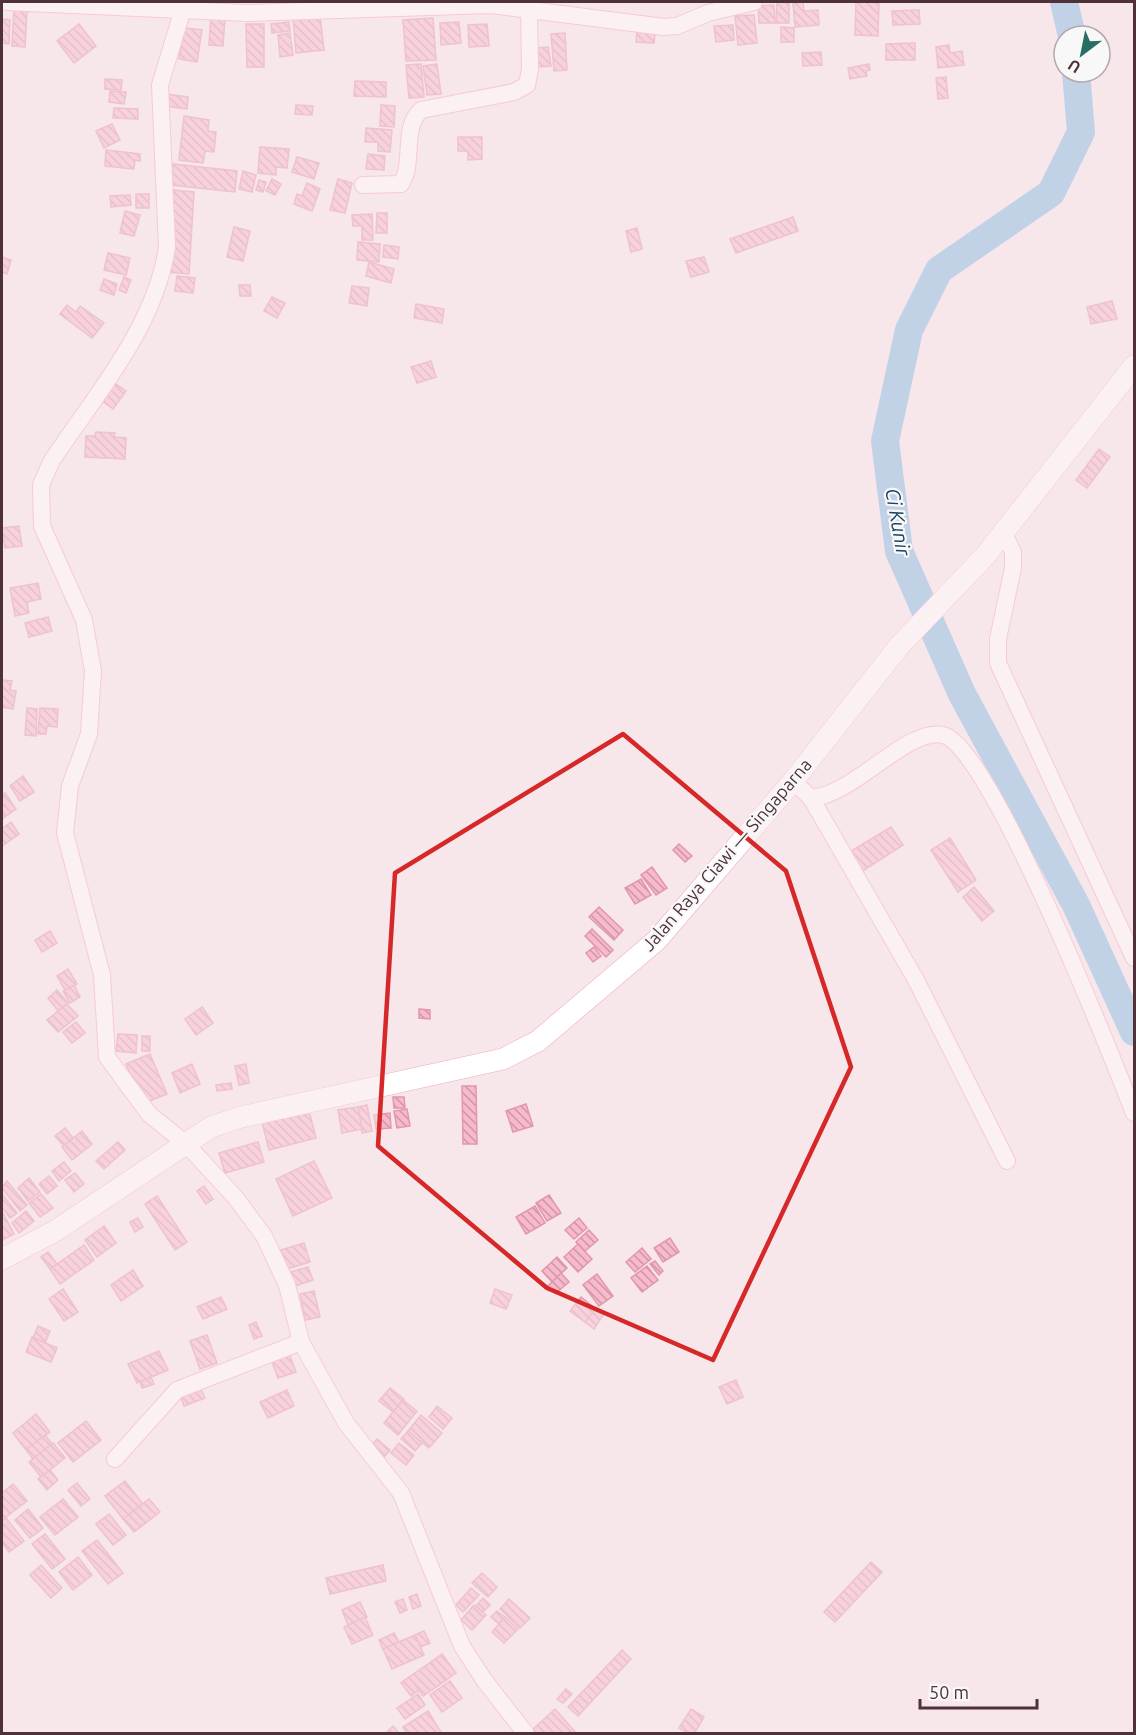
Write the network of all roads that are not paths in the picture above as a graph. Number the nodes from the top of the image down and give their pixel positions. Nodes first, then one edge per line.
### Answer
1 (7, 2) edge
2 (754, 2) edge
3 (248, 7) edge
4 (183, 9) junction
5 (529, 9) junction
6 (363, 185) dead end
7 (1134, 366) edge
8 (1003, 532) junction
9 (793, 780) junction
10 (811, 798) junction
11 (1134, 958) edge
12 (1134, 1113) edge
13 (186, 1144) junction
14 (1006, 1161) dead end
15 (2, 1259) edge
16 (301, 1342) junction
17 (115, 1459) dead end
18 (526, 1734) edge

1 - 4 street
2 - 5 street
3 - 4 street
3 - 5 street
4 - 13 street
5 - 6 street
7 - 8 main road, Jalan Raya Ciawi — Singaparna
8 - 9 main road, Jalan Raya Ciawi — Singaparna
8 - 11 street
9 - 10 street
9 - 13 main road, Jalan Raya Ciawi — Singaparna
10 - 12 street
10 - 14 street
13 - 15 main road, Jalan Raya Ciawi — Singaparna
13 - 16 street
16 - 17 street
16 - 18 street

